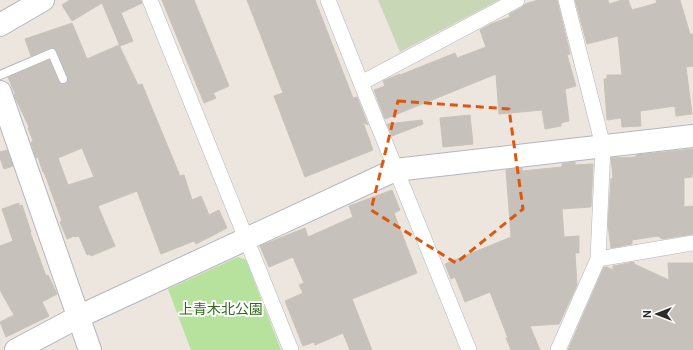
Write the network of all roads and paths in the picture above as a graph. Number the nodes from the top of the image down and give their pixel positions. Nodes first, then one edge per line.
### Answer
1 (43, 0) edge
2 (150, 0) edge
3 (328, 0) edge
4 (518, 0) edge
5 (566, 0) edge
6 (0, 25) edge
7 (0, 74) edge
8 (63, 79) dead end
9 (361, 83) junction
10 (0, 92) edge
11 (693, 136) edge
12 (603, 146) junction
13 (395, 170) junction
14 (246, 239) junction
15 (693, 243) edge
16 (598, 259) junction
17 (78, 317) junction
18 (16, 350) edge
19 (90, 350) edge
20 (291, 350) edge
21 (469, 350) edge
22 (558, 350) edge

1 - 6 street
2 - 14 street
3 - 9 street
4 - 9 street
5 - 12 street
7 - 8 lane
9 - 13 street
10 - 17 street
11 - 12 street
12 - 13 street
12 - 16 street
13 - 14 street
13 - 21 street
14 - 17 street
14 - 20 street
15 - 16 street
16 - 22 street
17 - 18 street
17 - 19 street

